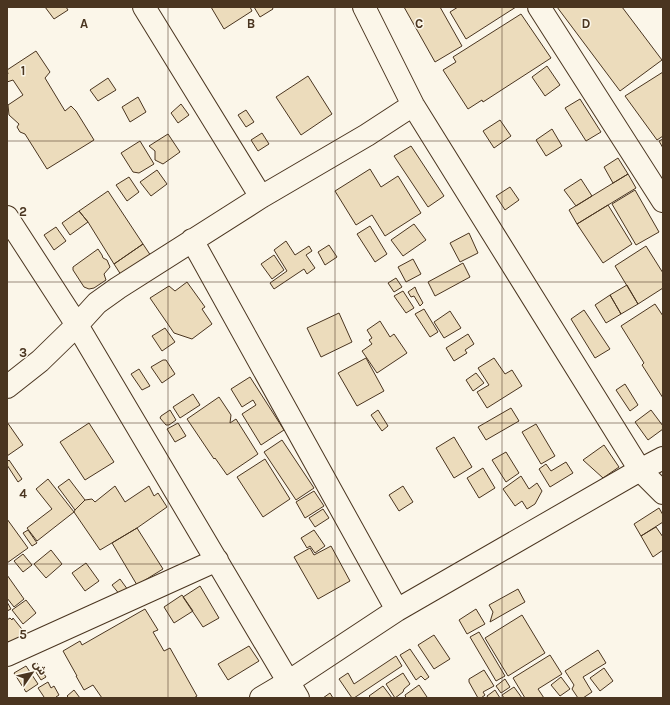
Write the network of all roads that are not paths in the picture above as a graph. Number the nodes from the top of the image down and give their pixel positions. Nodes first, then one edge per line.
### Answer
1 (144, 7) edge
2 (364, 7) edge
3 (539, 7) edge
4 (413, 106) junction
5 (261, 197) junction
6 (663, 201) edge
7 (7, 217) edge
8 (192, 240) junction
9 (77, 325) junction
10 (7, 387) edge
11 (663, 458) edge
12 (640, 470) junction
13 (663, 493) edge
14 (216, 560) junction
15 (397, 610) junction
16 (7, 655) edge
17 (293, 690) edge
18 (261, 698) edge

1 - 5 street
2 - 4 street
3 - 6 street
4 - 5 street
4 - 12 street
5 - 8 street
7 - 9 street
8 - 9 street
8 - 15 street
9 - 10 street
9 - 14 street
11 - 12 street
12 - 13 street
12 - 15 street
14 - 16 street
14 - 17 street
15 - 17 street
17 - 18 street

